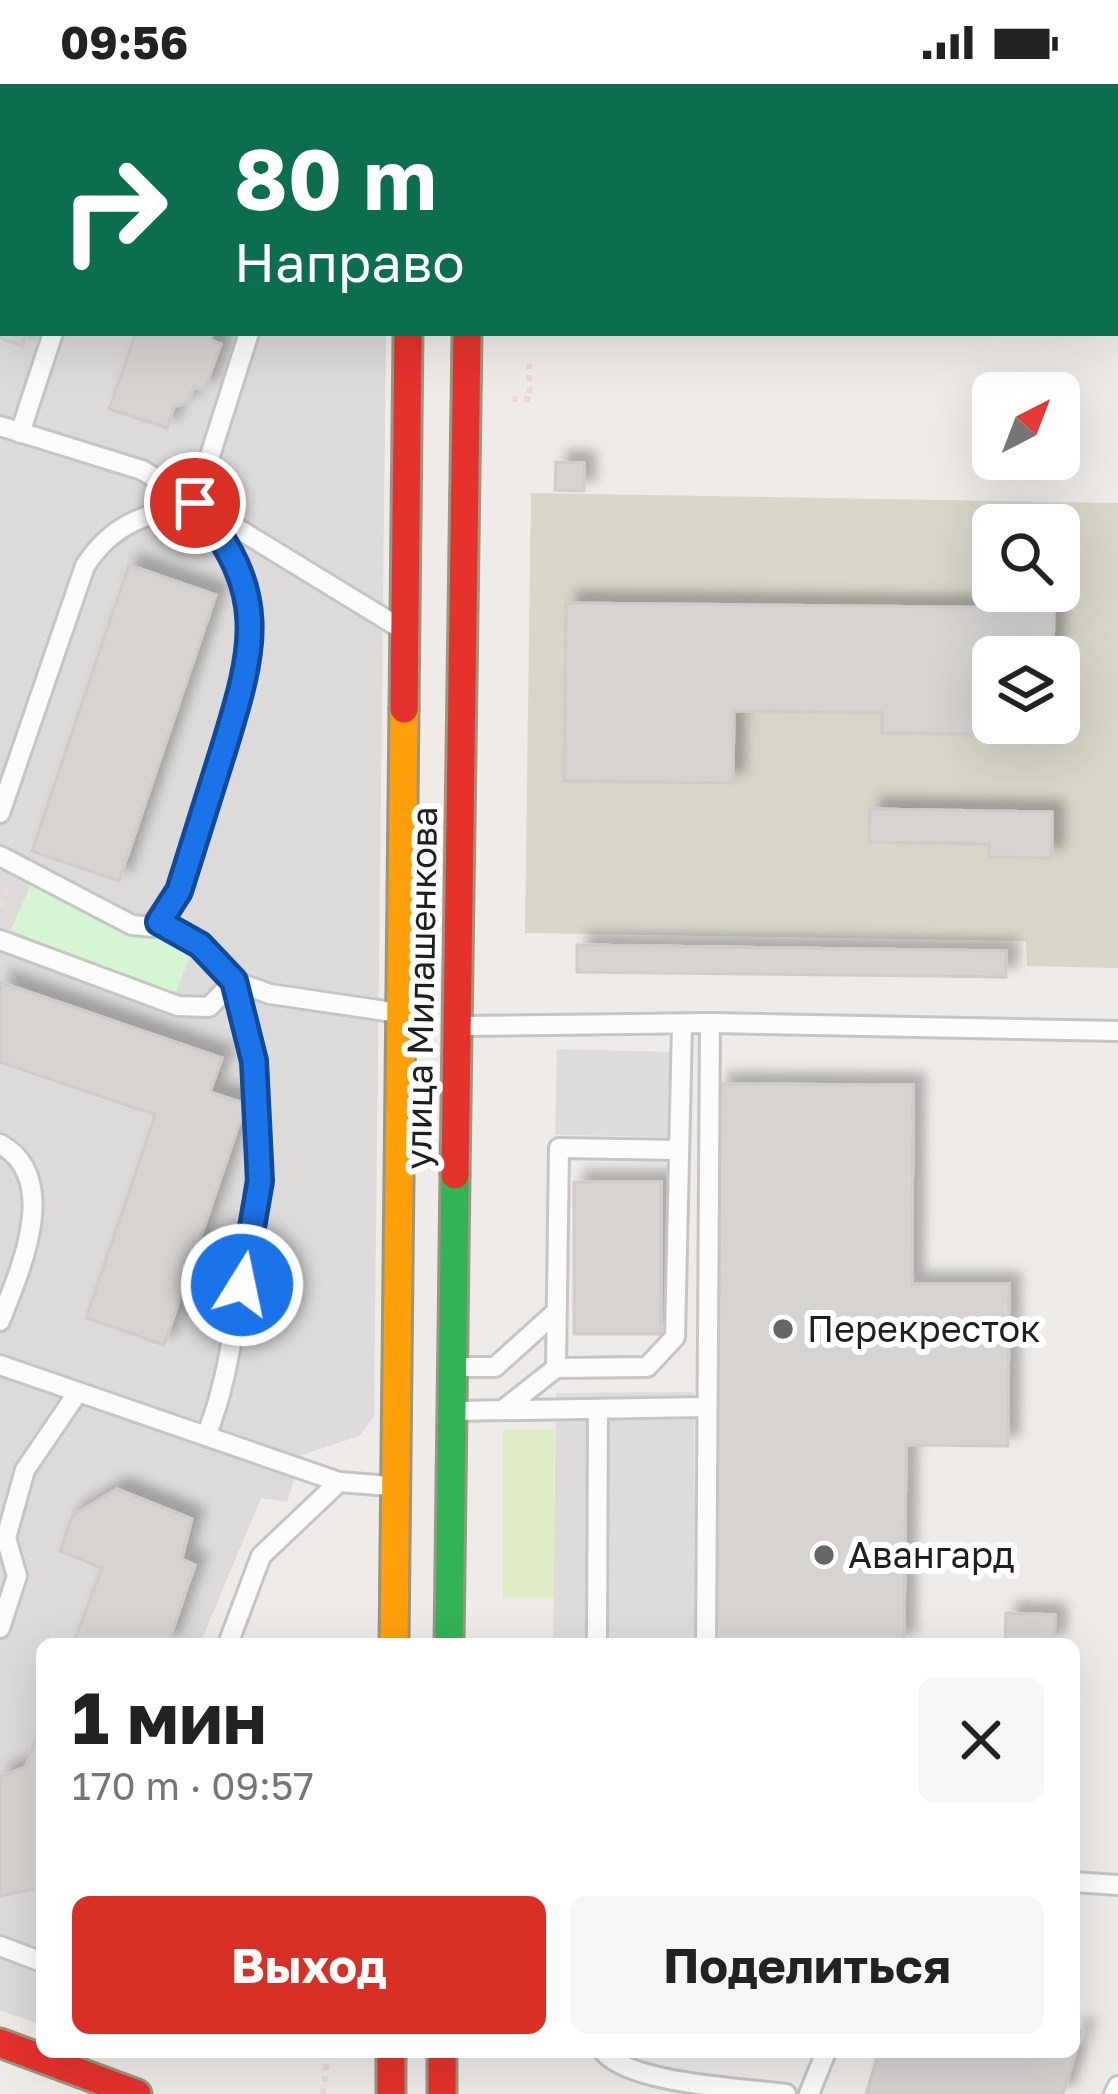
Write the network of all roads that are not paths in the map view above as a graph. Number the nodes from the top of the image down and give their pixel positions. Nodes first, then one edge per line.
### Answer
1 (52, 336) edge
2 (248, 336) edge
3 (408, 336) edge
4 (466, 336) edge
5 (0, 426) edge
6 (20, 433) junction
7 (195, 503) junction
8 (405, 630) junction
9 (0, 814) edge
10 (0, 856) edge
11 (159, 922) junction
12 (0, 940) edge
13 (234, 981) junction
14 (401, 1014) junction
15 (710, 1023) junction
16 (682, 1024) junction
17 (456, 1026) junction
18 (1118, 1030) edge
19 (0, 1144) edge
20 (679, 1150) junction
21 (557, 1311) junction
22 (0, 1321) edge
23 (0, 1365) edge
24 (451, 1367) junction
25 (556, 1368) junction
26 (78, 1392) junction
27 (705, 1407) junction
28 (504, 1409) junction
29 (598, 1409) junction
30 (450, 1411) junction
31 (206, 1436) junction
32 (339, 1482) junction
33 (395, 1487) junction
34 (0, 1628) edge
35 (230, 1638) edge
36 (394, 1638) edge
37 (449, 1638) edge
38 (597, 1638) edge
39 (706, 1638) edge
40 (1080, 1882) edge
41 (1118, 1885) edge
42 (0, 1946) edge
43 (36, 1960) edge
44 (0, 2044) edge
45 (36, 2057) edge
46 (38, 2058) edge
47 (391, 2058) edge
48 (442, 2058) edge
49 (609, 2058) edge
50 (824, 2058) edge
51 (137, 2094) edge
52 (391, 2094) edge
53 (442, 2094) edge
54 (786, 2094) edge
55 (809, 2094) edge

1 - 6 lane
2 - 7 lane
3 - 8 main road, улица Милашенкова
4 - 17 main road, улица Милашенкова
5 - 6 lane
6 - 7 lane
7 - 8 lane
7 - 9 lane
7 - 11 lane
8 - 14 main road, улица Милашенкова
10 - 11 lane
11 - 13 lane
12 - 13 lane
13 - 14 lane
13 - 31 lane
14 - 33 main road, улица Милашенкова
15 - 16 lane
15 - 18 lane
15 - 27 lane
16 - 17 lane
16 - 20 lane
17 - 24 main road, улица Милашенкова
19 - 22 lane
20 - 21 lane
20 - 25 lane
21 - 24 lane
21 - 25 lane
23 - 26 lane
24 - 30 main road, улица Милашенкова
25 - 28 lane
26 - 31 lane
26 - 34 lane
27 - 29 lane
27 - 39 lane
28 - 29 lane
28 - 30 lane
29 - 38 lane
30 - 37 main road, улица Милашенкова
31 - 32 lane
32 - 33 lane
32 - 35 lane
33 - 36 main road, улица Милашенкова
40 - 41 lane
42 - 43 lane
44 - 45 main road
46 - 51 main road
47 - 52 main road
48 - 53 main road
49 - 54 lane
50 - 55 lane

